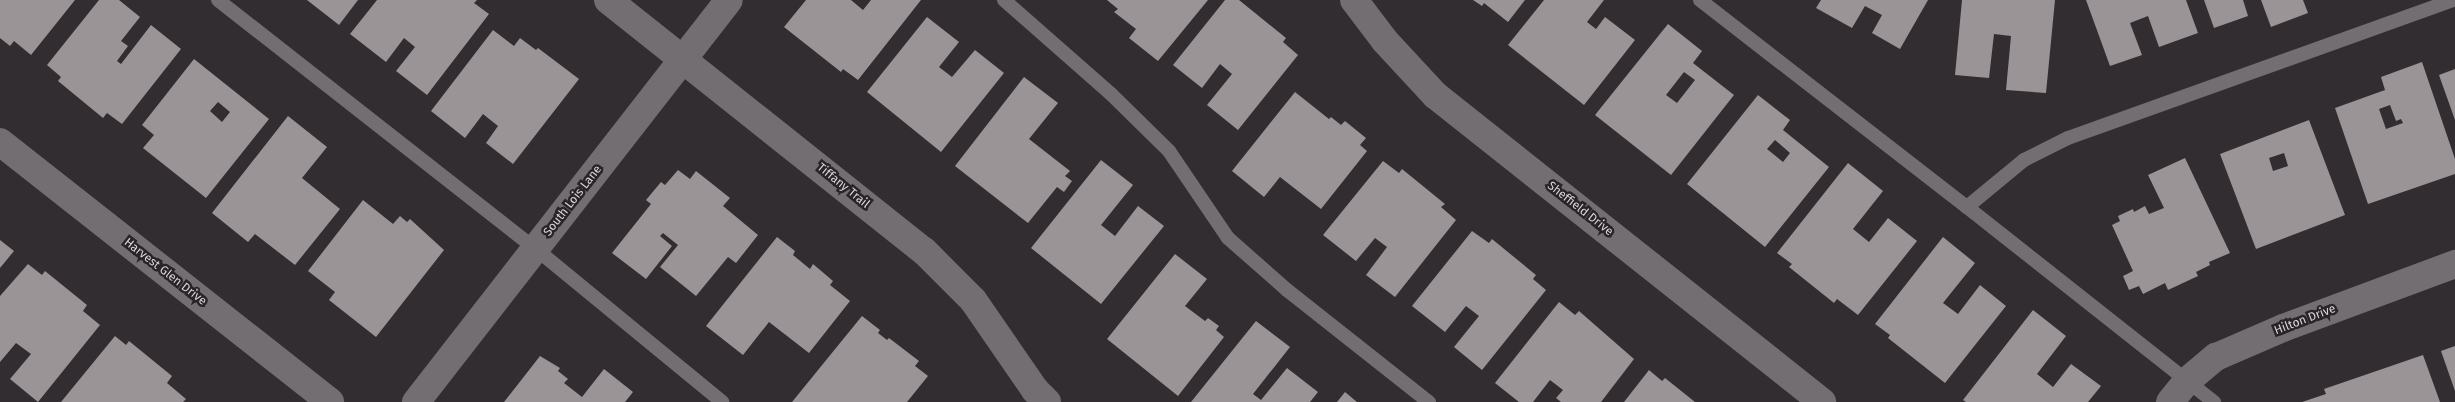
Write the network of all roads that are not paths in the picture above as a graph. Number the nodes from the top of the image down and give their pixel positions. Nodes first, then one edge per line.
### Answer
1 (218, 0) edge
2 (608, 0) edge
3 (729, 0) edge
4 (1004, 0) edge
5 (1354, 0) edge
6 (1700, 0) edge
7 (2454, 0) edge
8 (684, 60) junction
9 (0, 142) edge
10 (1967, 207) junction
11 (536, 249) junction
12 (2455, 264) edge
13 (2187, 381) junction
14 (330, 402) edge
15 (416, 402) edge
16 (722, 402) edge
17 (1047, 402) edge
18 (1429, 402) edge
19 (1822, 402) edge
20 (2170, 402) edge
21 (2214, 402) edge

1 - 11 lane
2 - 8 street, Tiffany Trail
3 - 8 street, South Lois Lane
4 - 18 lane
5 - 19 street, Sheffield Drive
6 - 10 lane
7 - 10 lane
8 - 11 street, South Lois Lane
8 - 17 street, Tiffany Trail
9 - 14 street, Harvest Glen Drive
10 - 13 lane
11 - 15 street, South Lois Lane
11 - 16 lane
12 - 13 street, Hilton Drive
13 - 20 street, Hilton Drive
13 - 21 lane

